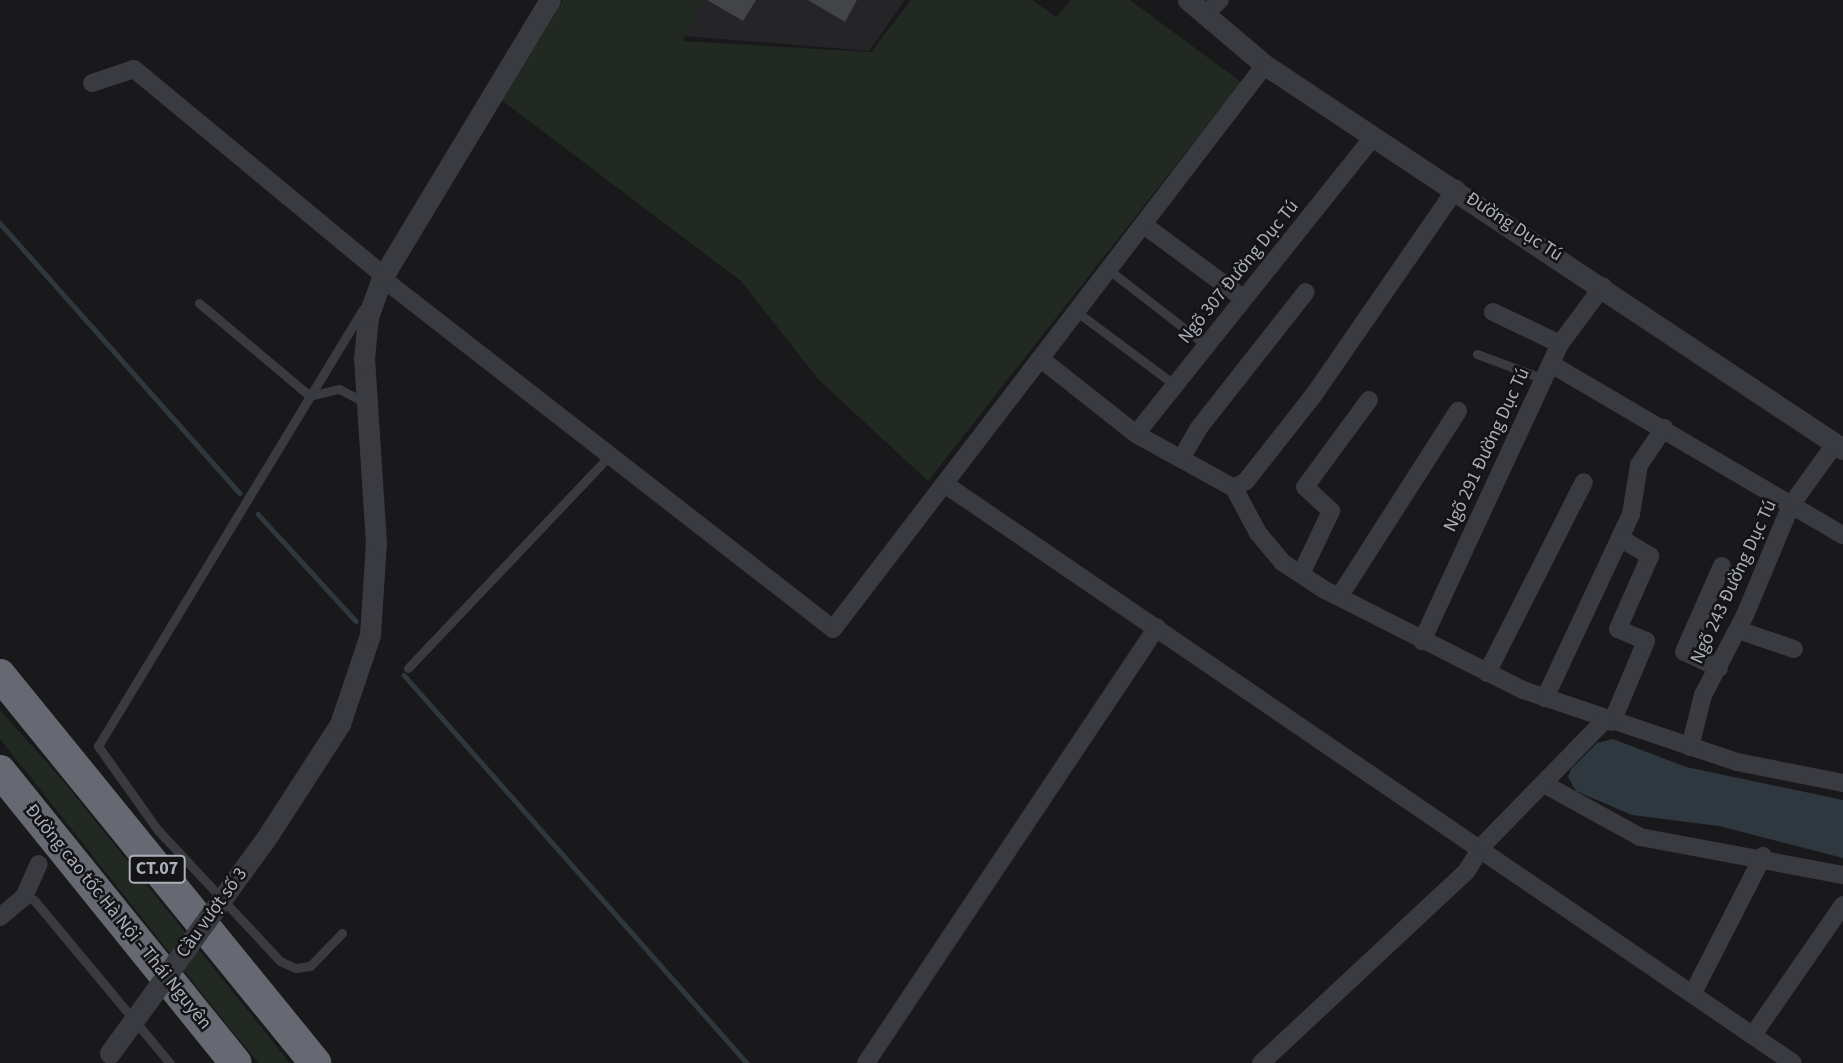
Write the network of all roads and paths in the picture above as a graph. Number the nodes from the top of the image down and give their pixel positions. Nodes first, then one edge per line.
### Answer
1 (550, 0) edge
2 (1188, 0) edge
3 (1213, 6) edge
4 (1265, 65) junction
5 (92, 83) dead end
6 (1374, 136) junction
7 (1455, 189) junction
8 (1144, 225) junction
9 (1109, 270) junction
10 (383, 276) junction
11 (1604, 286) junction
12 (1306, 292) dead end
13 (1244, 299) junction
14 (199, 303) dead end
15 (1077, 312) junction
16 (1493, 312) dead end
17 (1560, 344) junction
18 (1207, 346) junction
19 (1477, 354) dead end
20 (1041, 359) junction
21 (1548, 372) junction
22 (1175, 385) junction
23 (310, 396) junction
24 (1369, 400) dead end
25 (365, 403) junction
26 (1458, 411) dead end
27 (1664, 428) junction
28 (1136, 434) junction
29 (1839, 447) edge
30 (608, 457) junction
31 (1181, 459) junction
32 (1584, 482) dead end
33 (946, 485) junction
34 (1234, 488) junction
35 (1791, 505) junction
36 (1843, 535) edge
37 (1620, 538) junction
38 (1722, 566) dead end
39 (1301, 574) junction
40 (1339, 597) junction
41 (1157, 627) junction
42 (1738, 630) junction
43 (1422, 641) junction
44 (1794, 649) dead end
45 (408, 668) dead end
46 (1719, 668) junction
47 (1487, 673) junction
48 (0, 675) edge
49 (1545, 698) junction
50 (1609, 721) junction
51 (1690, 747) junction
52 (0, 771) edge
53 (1843, 783) edge
54 (1544, 784) junction
55 (1482, 846) junction
56 (1763, 856) junction
57 (39, 864) dead end
58 (1843, 875) edge
59 (24, 897) junction
60 (1843, 905) edge
61 (0, 917) edge
62 (342, 933) dead end
63 (1692, 993) junction
64 (1753, 1035) junction
65 (106, 1058) edge
66 (170, 1063) edge
67 (236, 1063) edge
68 (315, 1063) edge
69 (866, 1063) edge
70 (1261, 1063) edge
71 (1793, 1063) edge

1 - 10 street, Cầu vượt số 3
2 - 3 street, Đường Dục Tú
3 - 4 street, Đường Dục Tú
4 - 6 street, Đường Dục Tú
4 - 8 street
5 - 10 street
6 - 7 street, Đường Dục Tú
6 - 13 street, Ngõ 307 Đường Dục Tú
7 - 11 street, Đường Dục Tú
7 - 34 street
8 - 9 street
8 - 13 street
9 - 15 street
9 - 18 lane
10 - 23 lane
10 - 25 street, Cầu vượt số 3
10 - 30 street
11 - 17 street, Ngõ 291 Đường Dục Tú
11 - 29 street, Đường Dục Tú
12 - 31 street
13 - 18 street, Ngõ 307 Đường Dục Tú
14 - 23 lane
15 - 20 street
15 - 22 lane
16 - 17 street
17 - 21 street, Ngõ 291 Đường Dục Tú
18 - 22 street, Ngõ 307 Đường Dục Tú
19 - 21 lane
20 - 28 street
20 - 33 street
21 - 27 street
21 - 43 street, Ngõ 291 Đường Dục Tú
22 - 28 street, Ngõ 307 Đường Dục Tú
23 - 25 lane
23 - 62 lane
24 - 39 street
25 - 65 street, Cầu vượt số 3, bridge
26 - 40 street
27 - 35 street
27 - 37 street
28 - 31 street
29 - 35 street, Ngõ 243 Đường Dục Tú
30 - 33 street
30 - 45 lane
31 - 34 street
32 - 47 street
33 - 41 street
34 - 39 street
35 - 36 street
35 - 42 street, Ngõ 243 Đường Dục Tú
37 - 49 street
37 - 50 street
38 - 46 street
39 - 40 street
40 - 43 street
41 - 55 street
41 - 69 street
42 - 44 street
42 - 46 street, Ngõ 243 Đường Dục Tú
43 - 47 street
46 - 51 street, Ngõ 243 Đường Dục Tú
47 - 49 street
48 - 68 highway, CT.07
49 - 50 street
50 - 51 street
50 - 54 street
51 - 53 street
52 - 67 highway, Đường cao tốc Hà Nội - Thái Nguyên / CT.07
54 - 55 street
54 - 56 street
55 - 63 street
55 - 70 street
56 - 58 street
56 - 63 street
57 - 59 street
59 - 61 street
59 - 66 lane
60 - 64 street
63 - 64 street
64 - 71 street

